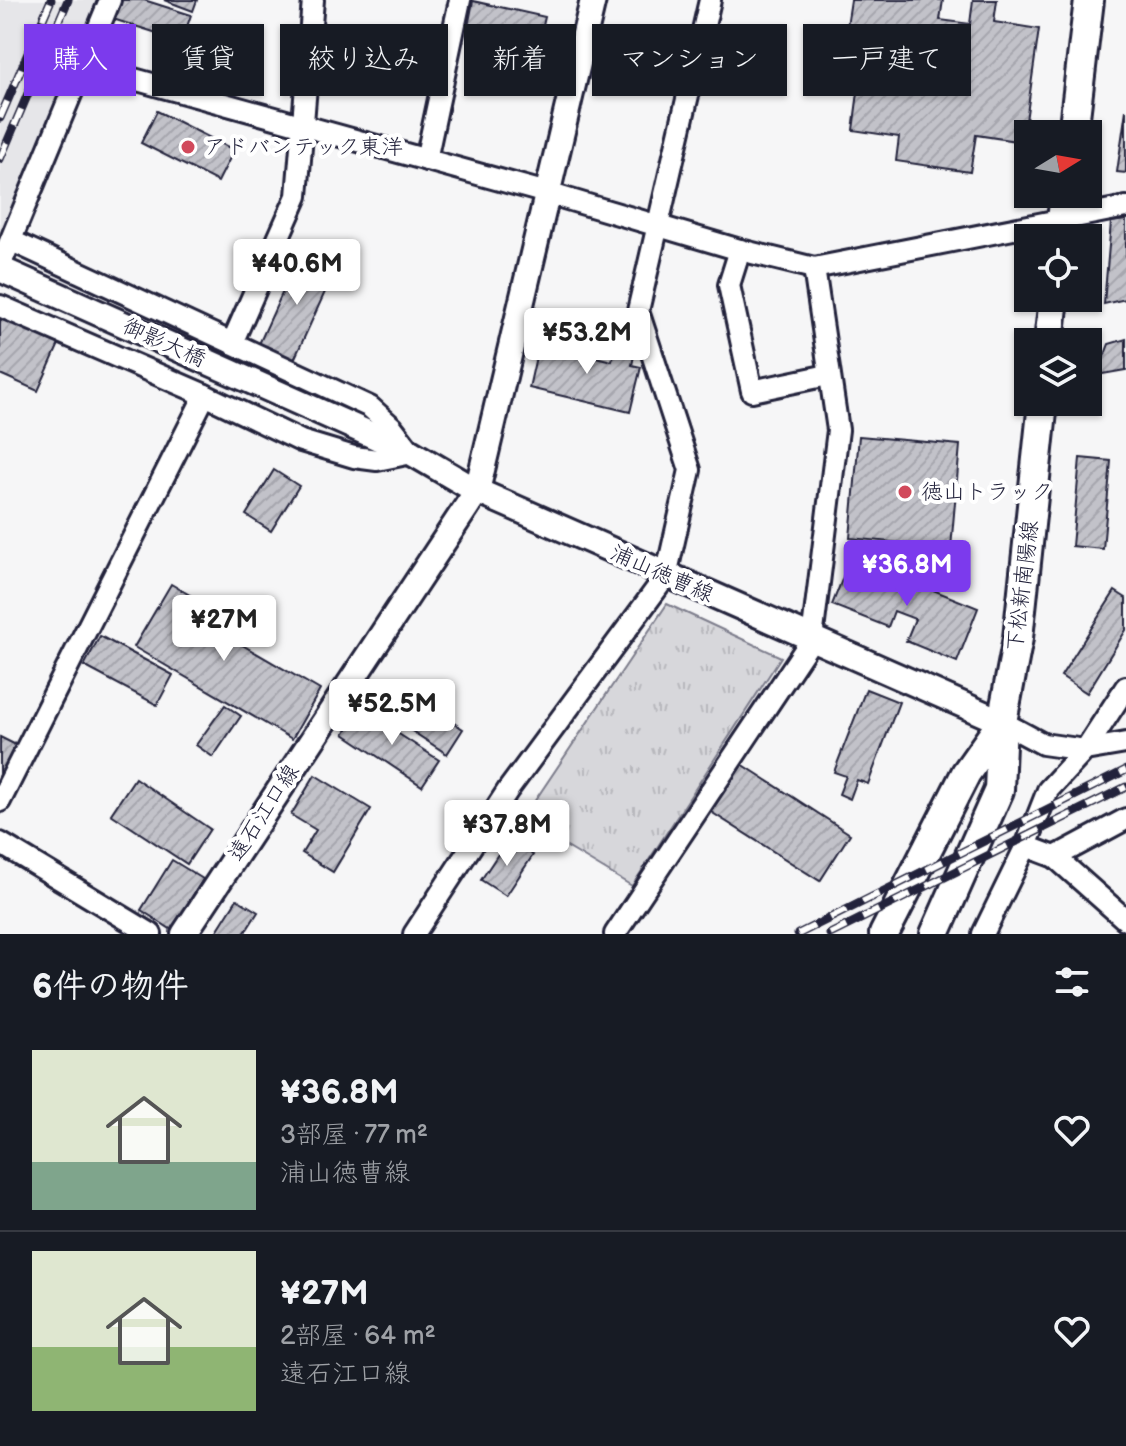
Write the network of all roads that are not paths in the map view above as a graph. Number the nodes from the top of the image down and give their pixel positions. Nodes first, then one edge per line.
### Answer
1 (110, 0) edge
2 (313, 0) edge
3 (460, 0) edge
4 (593, 0) edge
5 (710, 0) edge
6 (1089, 0) edge
7 (100, 24) edge
8 (136, 80) edge
9 (70, 96) edge
10 (1075, 120) edge
11 (303, 126) junction
12 (426, 160) junction
13 (547, 193) junction
14 (1126, 207) edge
15 (1062, 217) edge
16 (659, 226) junction
17 (12, 241) junction
18 (740, 250) junction
19 (0, 268) edge
20 (814, 268) junction
21 (0, 306) edge
22 (232, 343) junction
23 (828, 375) junction
24 (205, 395) junction
25 (327, 416) joint
26 (1042, 416) edge
27 (412, 453) junction
28 (477, 491) junction
29 (666, 576) junction
30 (812, 639) junction
31 (1126, 687) edge
32 (1002, 722) junction
33 (1126, 743) edge
34 (1085, 750) junction
35 (0, 801) edge
36 (1126, 819) edge
37 (0, 843) edge
38 (1026, 846) junction
39 (1055, 857) junction
40 (1126, 920) edge
41 (151, 934) edge
42 (184, 934) edge
43 (414, 934) edge
44 (615, 934) edge
45 (884, 934) edge
46 (935, 934) edge
47 (983, 934) edge

1 - 7 street
2 - 11 street
3 - 12 street
4 - 13 street
5 - 16 street
6 - 10 main road
8 - 11 street
9 - 17 street
11 - 12 street
11 - 22 street
12 - 13 street
13 - 16 street
13 - 28 street
14 - 15 street
15 - 20 street
16 - 18 street
16 - 29 street
17 - 19 street
17 - 22 street
18 - 20 street
18 - 23 street
19 - 25 street, 御影大橋
20 - 23 street
21 - 24 street
22 - 27 street
23 - 30 street
24 - 27 street
24 - 35 street
25 - 27 street, 浦山徳曹線
26 - 32 main road, 下松新南陽線
27 - 28 street, 浦山徳曹線
28 - 29 street, 浦山徳曹線
28 - 42 street, 遠石江口線
29 - 30 street, 浦山徳曹線
29 - 43 street
30 - 32 street, 浦山徳曹線
30 - 44 street
31 - 34 street
32 - 34 street
32 - 45 main road, 下松新南陽線
32 - 46 main road, 下松新南陽線
33 - 34 street
34 - 38 street
36 - 39 street
37 - 41 street
38 - 39 street
38 - 47 street
39 - 40 street

